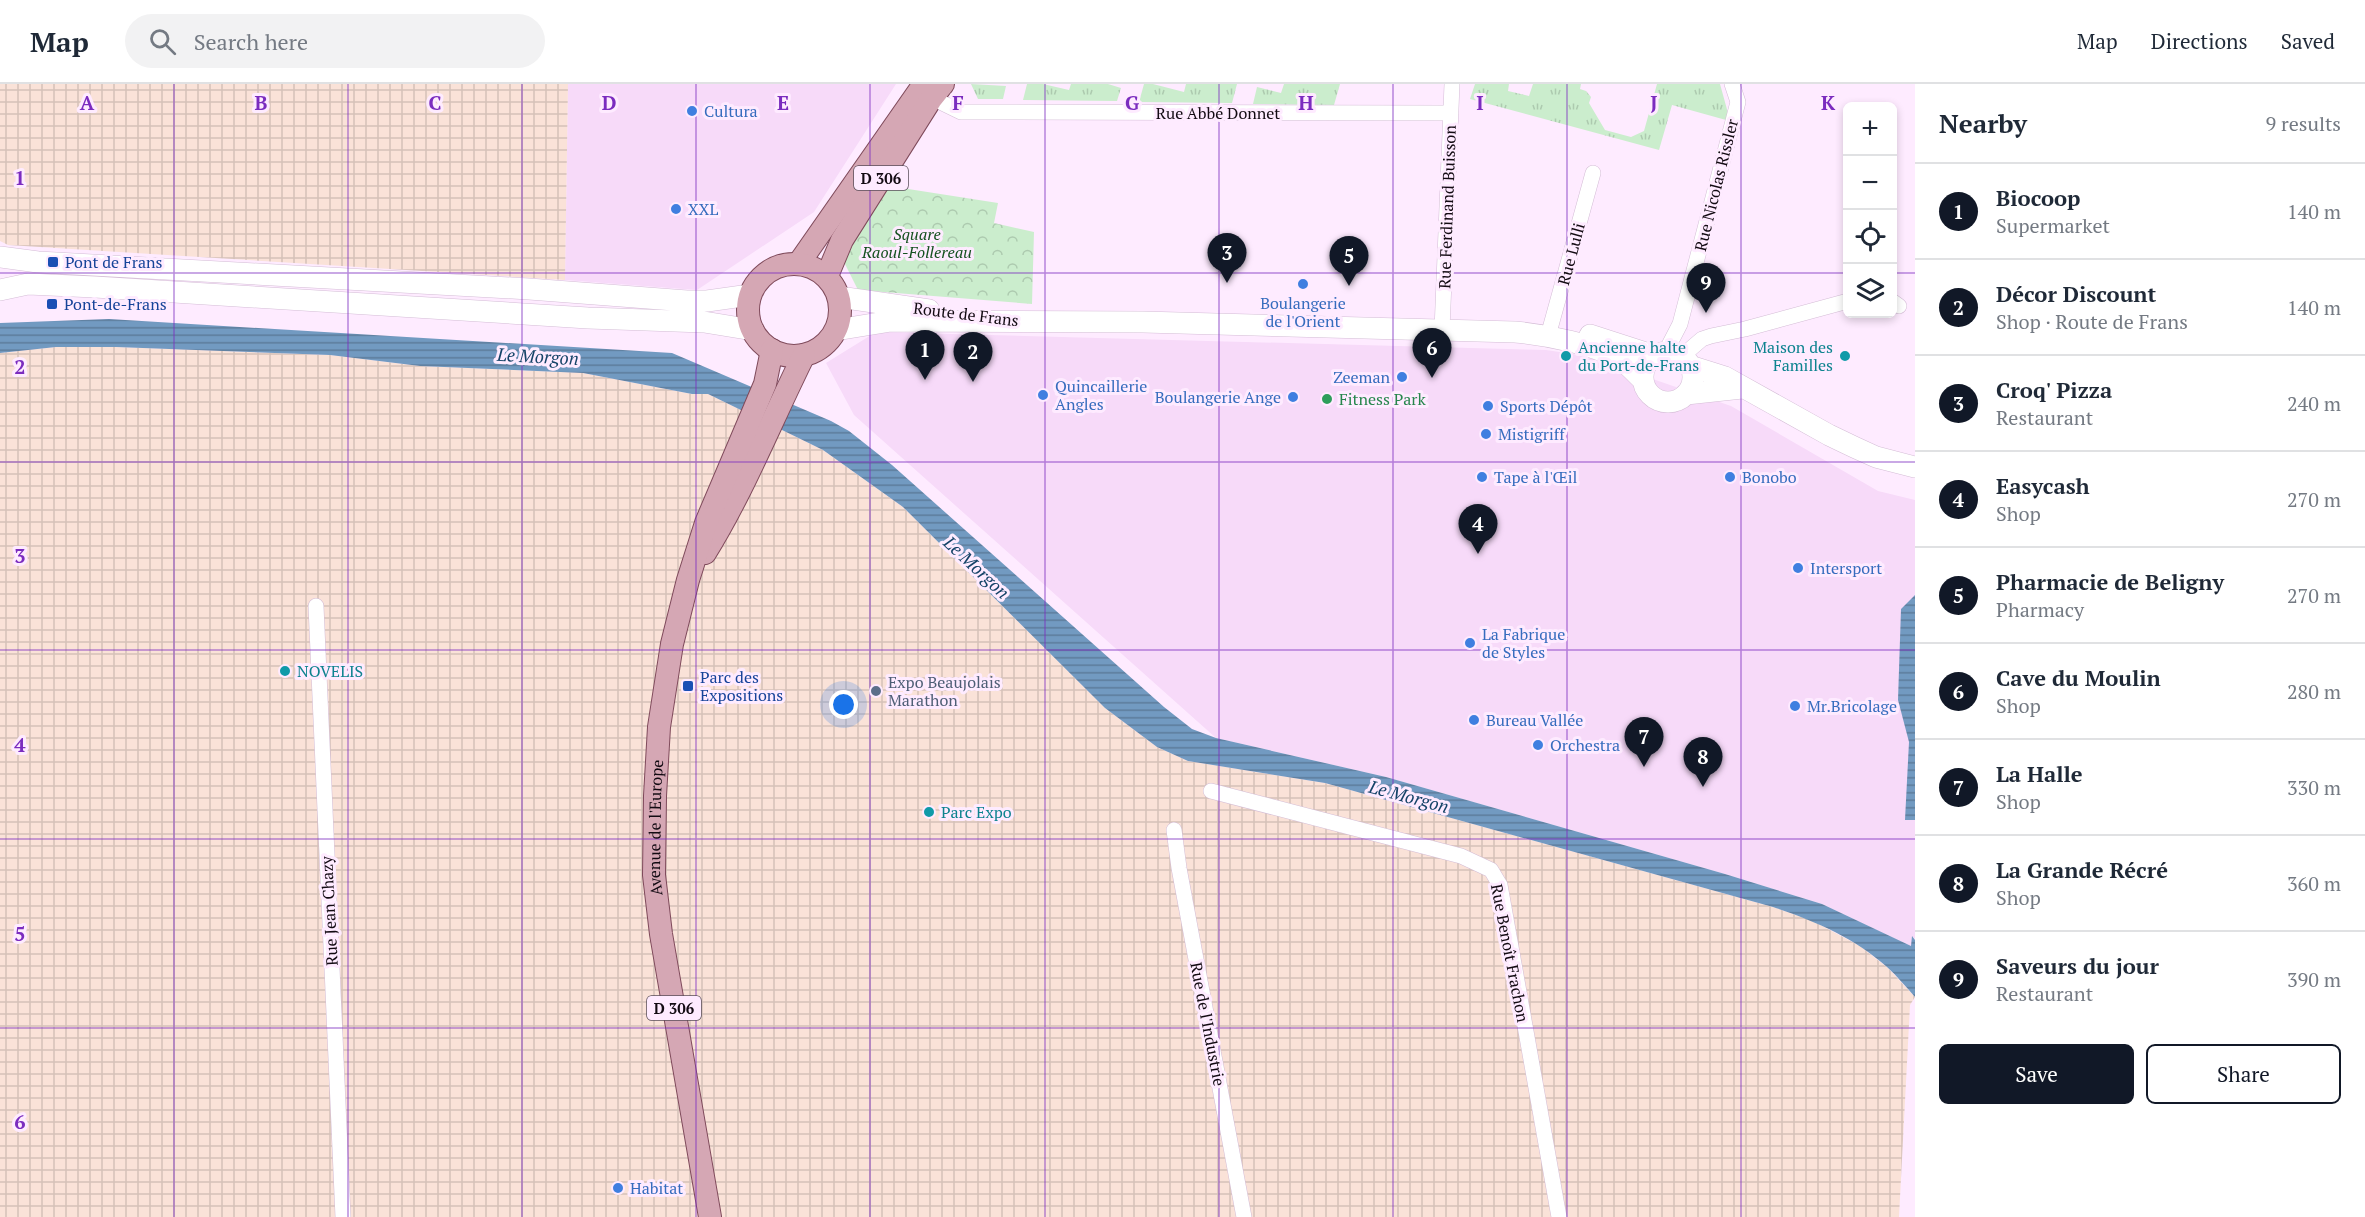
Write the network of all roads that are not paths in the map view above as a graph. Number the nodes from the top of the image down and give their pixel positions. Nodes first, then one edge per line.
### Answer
1 (1452, 84) edge
2 (1732, 84) edge
3 (930, 89) edge
4 (1450, 113) junction
5 (1593, 173) dead end
6 (0, 257) edge
7 (799, 263) junction
8 (826, 276) junction
9 (0, 290) edge
10 (750, 295) junction
11 (839, 297) junction
12 (1843, 302) edge
13 (1036, 323) junction
14 (753, 330) junction
15 (836, 330) junction
16 (1442, 330) junction
17 (1548, 336) junction
18 (772, 350) junction
19 (804, 355) junction
20 (1673, 358) junction
21 (1643, 380) junction
22 (776, 386) junction
23 (1742, 388) junction
24 (1686, 394) junction
25 (1915, 467) edge
26 (316, 606) dead end
27 (1210, 791) dead end
28 (1174, 830) dead end
29 (343, 1217) edge
30 (710, 1217) edge
31 (1245, 1217) edge
32 (1559, 1217) edge

1 - 4 street, Rue Ferdinand Buisson
2 - 20 street, Rue Nicolas Rissler
3 - 4 street, Rue Abbé Donnet
3 - 7 main road, D 306
3 - 8 main road, D 306
4 - 16 street, Rue Ferdinand Buisson
5 - 17 street, Rue Lulli
6 - 10 street
7 - 8 main road
7 - 10 main road
8 - 11 main road
9 - 14 street
10 - 14 main road
11 - 13 street, Route de Frans
11 - 15 main road
12 - 20 street
13 - 15 street, Route de Frans
13 - 16 street
14 - 18 main road
15 - 19 main road
16 - 17 street
17 - 20 street
17 - 21 street
18 - 19 main road
18 - 22 main road, Avenue de l'Europe / D 306
19 - 22 main road, Avenue de l'Europe / D 306
20 - 21 street
20 - 23 street
20 - 24 street
21 - 24 street
22 - 30 main road, Avenue de l'Europe / D 306
23 - 24 street
23 - 25 street
26 - 29 street, Rue Jean Chazy
27 - 32 street, Rue Benoît Frachon
28 - 31 street, Rue de l'Industrie

